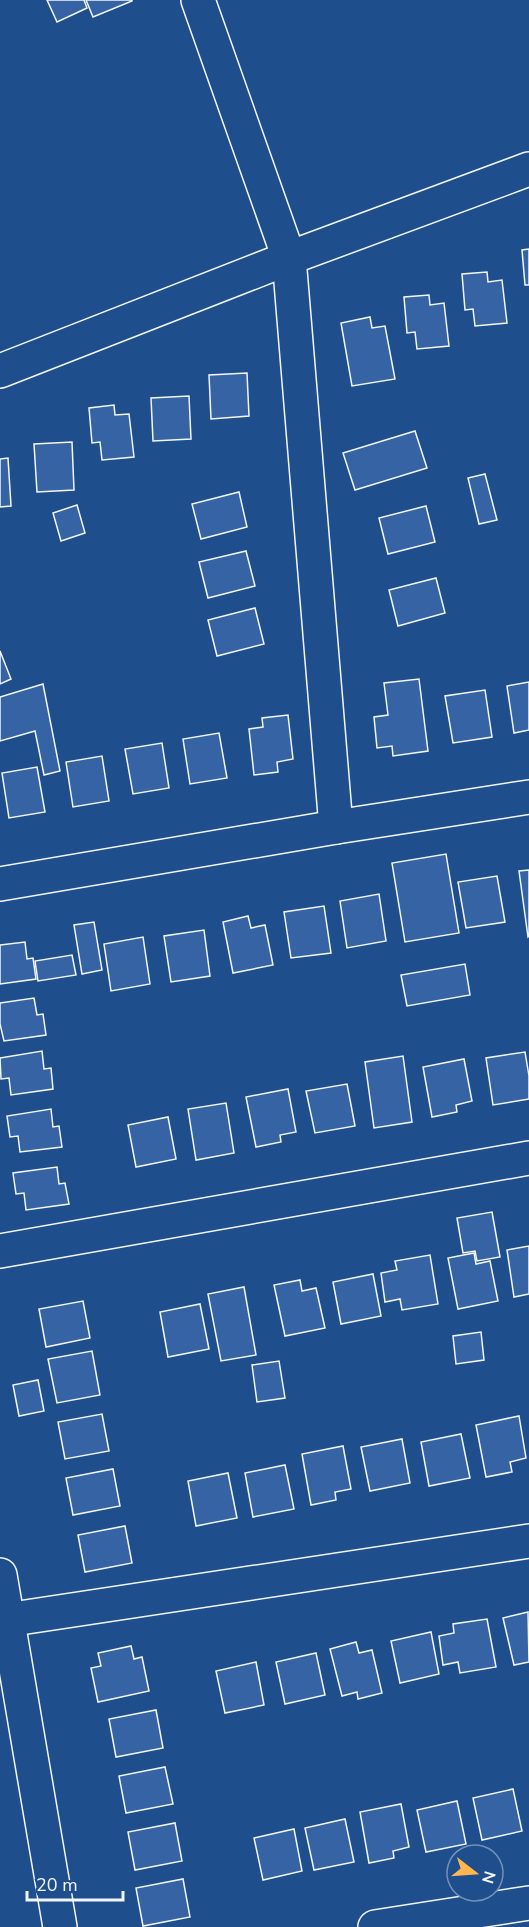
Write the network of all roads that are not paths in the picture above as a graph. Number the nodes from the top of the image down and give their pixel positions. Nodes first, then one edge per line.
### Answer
1 (198, 0) edge
2 (529, 169) edge
3 (290, 258) junction
4 (0, 371) edge
5 (529, 797) edge
6 (336, 827) junction
7 (0, 884) edge
8 (529, 1158) edge
9 (0, 1251) edge
10 (529, 1541) edge
11 (0, 1575) edge
12 (4, 1620) edge
13 (529, 1903) edge
14 (60, 1927) edge
15 (375, 1927) edge

1 - 3 street
2 - 3 street
3 - 4 street
3 - 6 street
5 - 6 street
6 - 7 street
8 - 9 street
10 - 12 street
11 - 12 street
12 - 14 street
13 - 15 street

